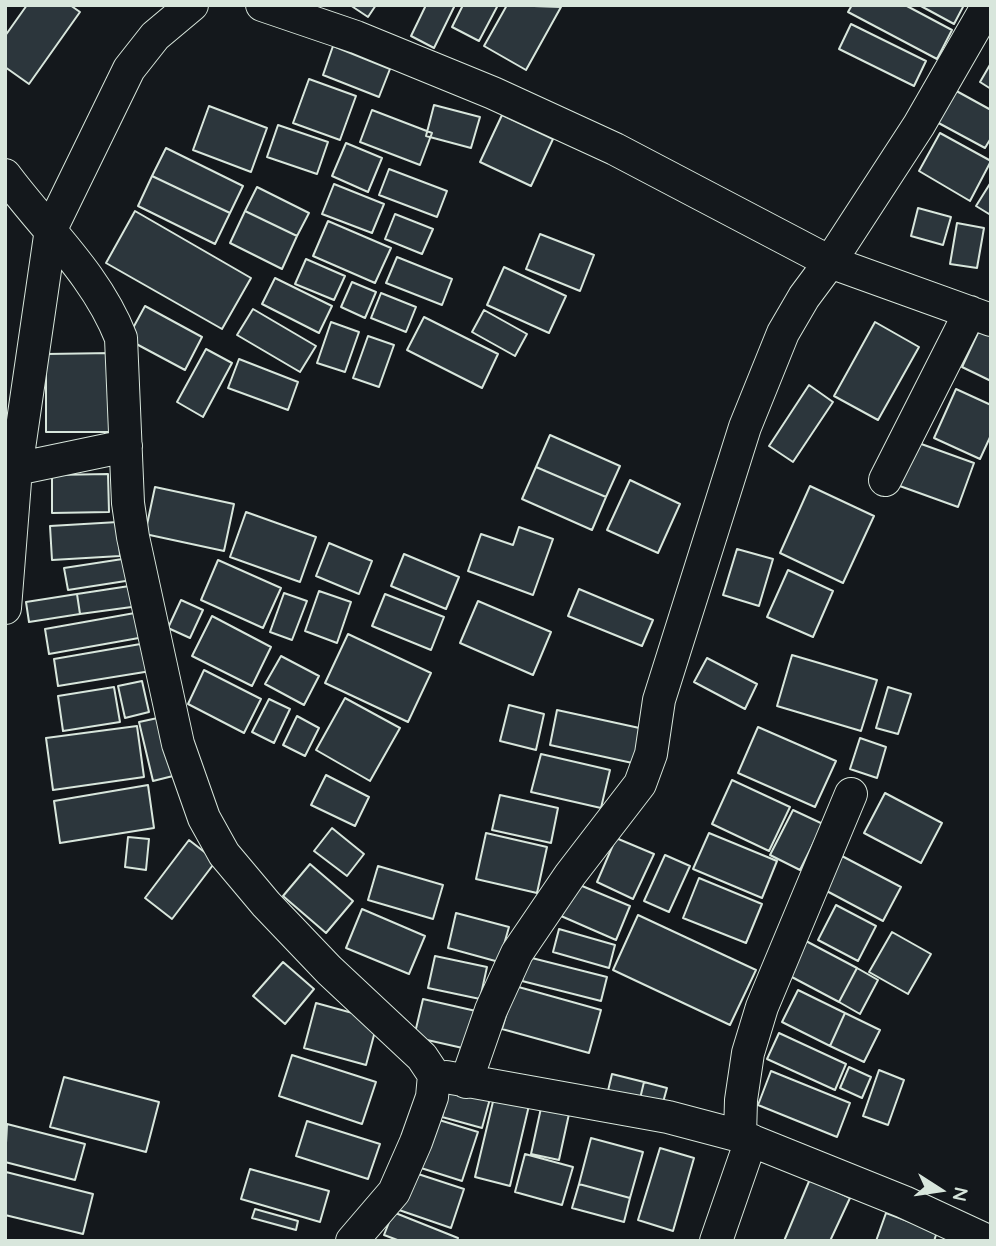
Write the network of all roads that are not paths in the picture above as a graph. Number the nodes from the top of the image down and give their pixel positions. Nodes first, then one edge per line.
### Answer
1 (192, 5) edge
2 (262, 5) edge
3 (988, 5) edge
4 (30, 204) edge
5 (830, 262) junction
6 (981, 316) edge
7 (126, 446) junction
8 (16, 469) junction
9 (885, 480) dead end
10 (8, 540) edge
11 (5, 608) edge
12 (851, 794) dead end
13 (434, 1075) junction
14 (466, 1082) junction
15 (745, 1138) junction
16 (981, 1239) edge
17 (352, 1241) edge
18 (716, 1241) edge

1 - 4 street
2 - 5 street
3 - 5 street
4 - 7 street
4 - 8 street
5 - 6 street
5 - 14 street
6 - 9 street
7 - 8 street
7 - 13 street
8 - 10 street
10 - 11 street
12 - 15 street
13 - 14 street
13 - 17 street
14 - 15 street
15 - 16 street
15 - 18 street

